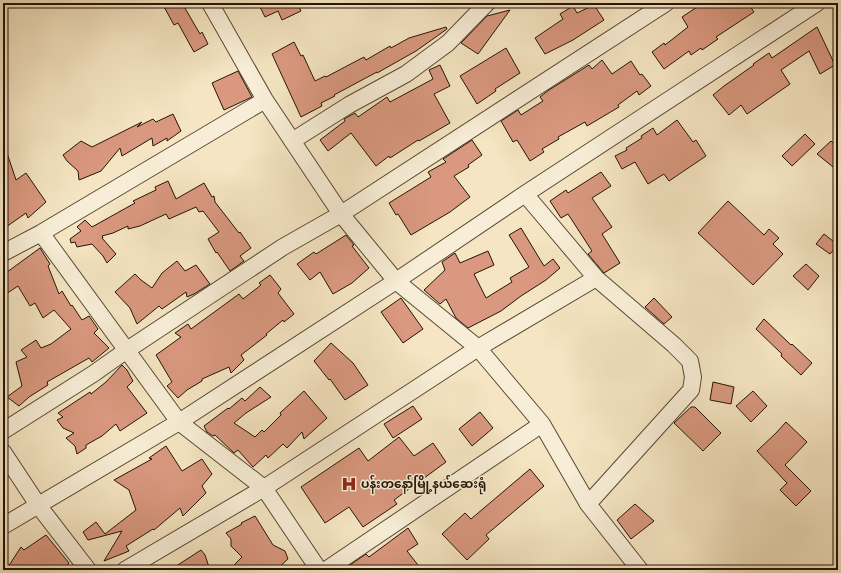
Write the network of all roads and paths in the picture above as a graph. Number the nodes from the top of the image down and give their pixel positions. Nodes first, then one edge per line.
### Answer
1 (210, 3) edge
2 (487, 3) edge
3 (666, 3) edge
4 (817, 3) edge
5 (265, 100) junction
6 (292, 141) junction
7 (525, 194) junction
8 (341, 214) junction
9 (41, 233) junction
10 (3, 253) edge
11 (596, 278) junction
12 (396, 281) junction
13 (478, 348) junction
14 (126, 350) junction
15 (180, 422) junction
16 (542, 424) junction
17 (3, 431) edge
18 (3, 452) edge
19 (264, 488) junction
20 (588, 504) junction
21 (38, 505) junction
22 (3, 526) edge
23 (88, 570) edge
24 (125, 570) edge
25 (318, 570) edge
26 (326, 570) edge
27 (640, 570) edge

1 - 5 street
2 - 6 street
3 - 8 street
4 - 7 street
5 - 6 street
5 - 9 street
6 - 8 street
7 - 11 street
7 - 12 street
8 - 12 street
8 - 14 street
9 - 10 street
9 - 14 street
11 - 13 street
11 - 20 street
12 - 13 street
12 - 15 street
13 - 16 street
13 - 19 street
14 - 15 street
14 - 17 street
15 - 19 street
15 - 21 street
16 - 20 street
16 - 26 street
18 - 21 street
19 - 24 street
19 - 25 street
20 - 27 street
21 - 22 street
21 - 23 street

